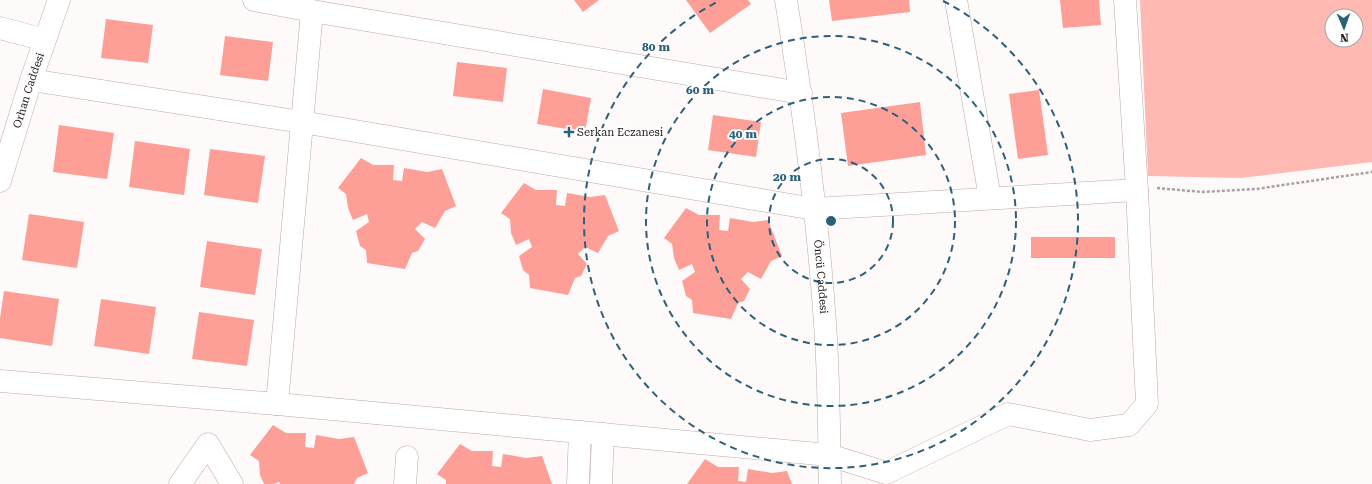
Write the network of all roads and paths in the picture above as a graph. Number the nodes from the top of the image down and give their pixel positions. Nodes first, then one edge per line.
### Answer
1 (59, 0) edge
2 (254, 0) edge
3 (786, 0) edge
4 (956, 0) edge
5 (1125, 0) edge
6 (312, 11) junction
7 (0, 28) edge
8 (45, 40) junction
9 (32, 80) junction
10 (801, 93) junction
11 (302, 122) junction
12 (1372, 172) edge
13 (0, 181) edge
14 (1137, 190) junction
15 (990, 198) junction
16 (814, 209) junction
17 (0, 380) edge
18 (277, 404) junction
19 (580, 432) junction
20 (603, 434) junction
21 (829, 455) junction
22 (407, 456) dead end
23 (180, 484) edge
24 (232, 484) edge
25 (405, 484) edge
26 (578, 484) edge
27 (601, 484) edge
28 (830, 484) edge

1 - 8 street, Orhan Caddesi
2 - 6 street
3 - 10 street, Öncü Caddesi
4 - 15 street
5 - 14 street
6 - 10 street
6 - 11 street
7 - 8 street
8 - 9 street, Orhan Caddesi
9 - 11 street
9 - 13 street, Orhan Caddesi
10 - 16 street, Öncü Caddesi
11 - 16 street
11 - 18 street
12 - 14 path
14 - 15 street
14 - 21 street
15 - 16 street
16 - 21 street, Öncü Caddesi
17 - 18 street
18 - 19 street
19 - 20 street
19 - 26 street
20 - 21 street
20 - 27 street
21 - 28 street, Öncü Caddesi
22 - 25 street
23 - 24 street

